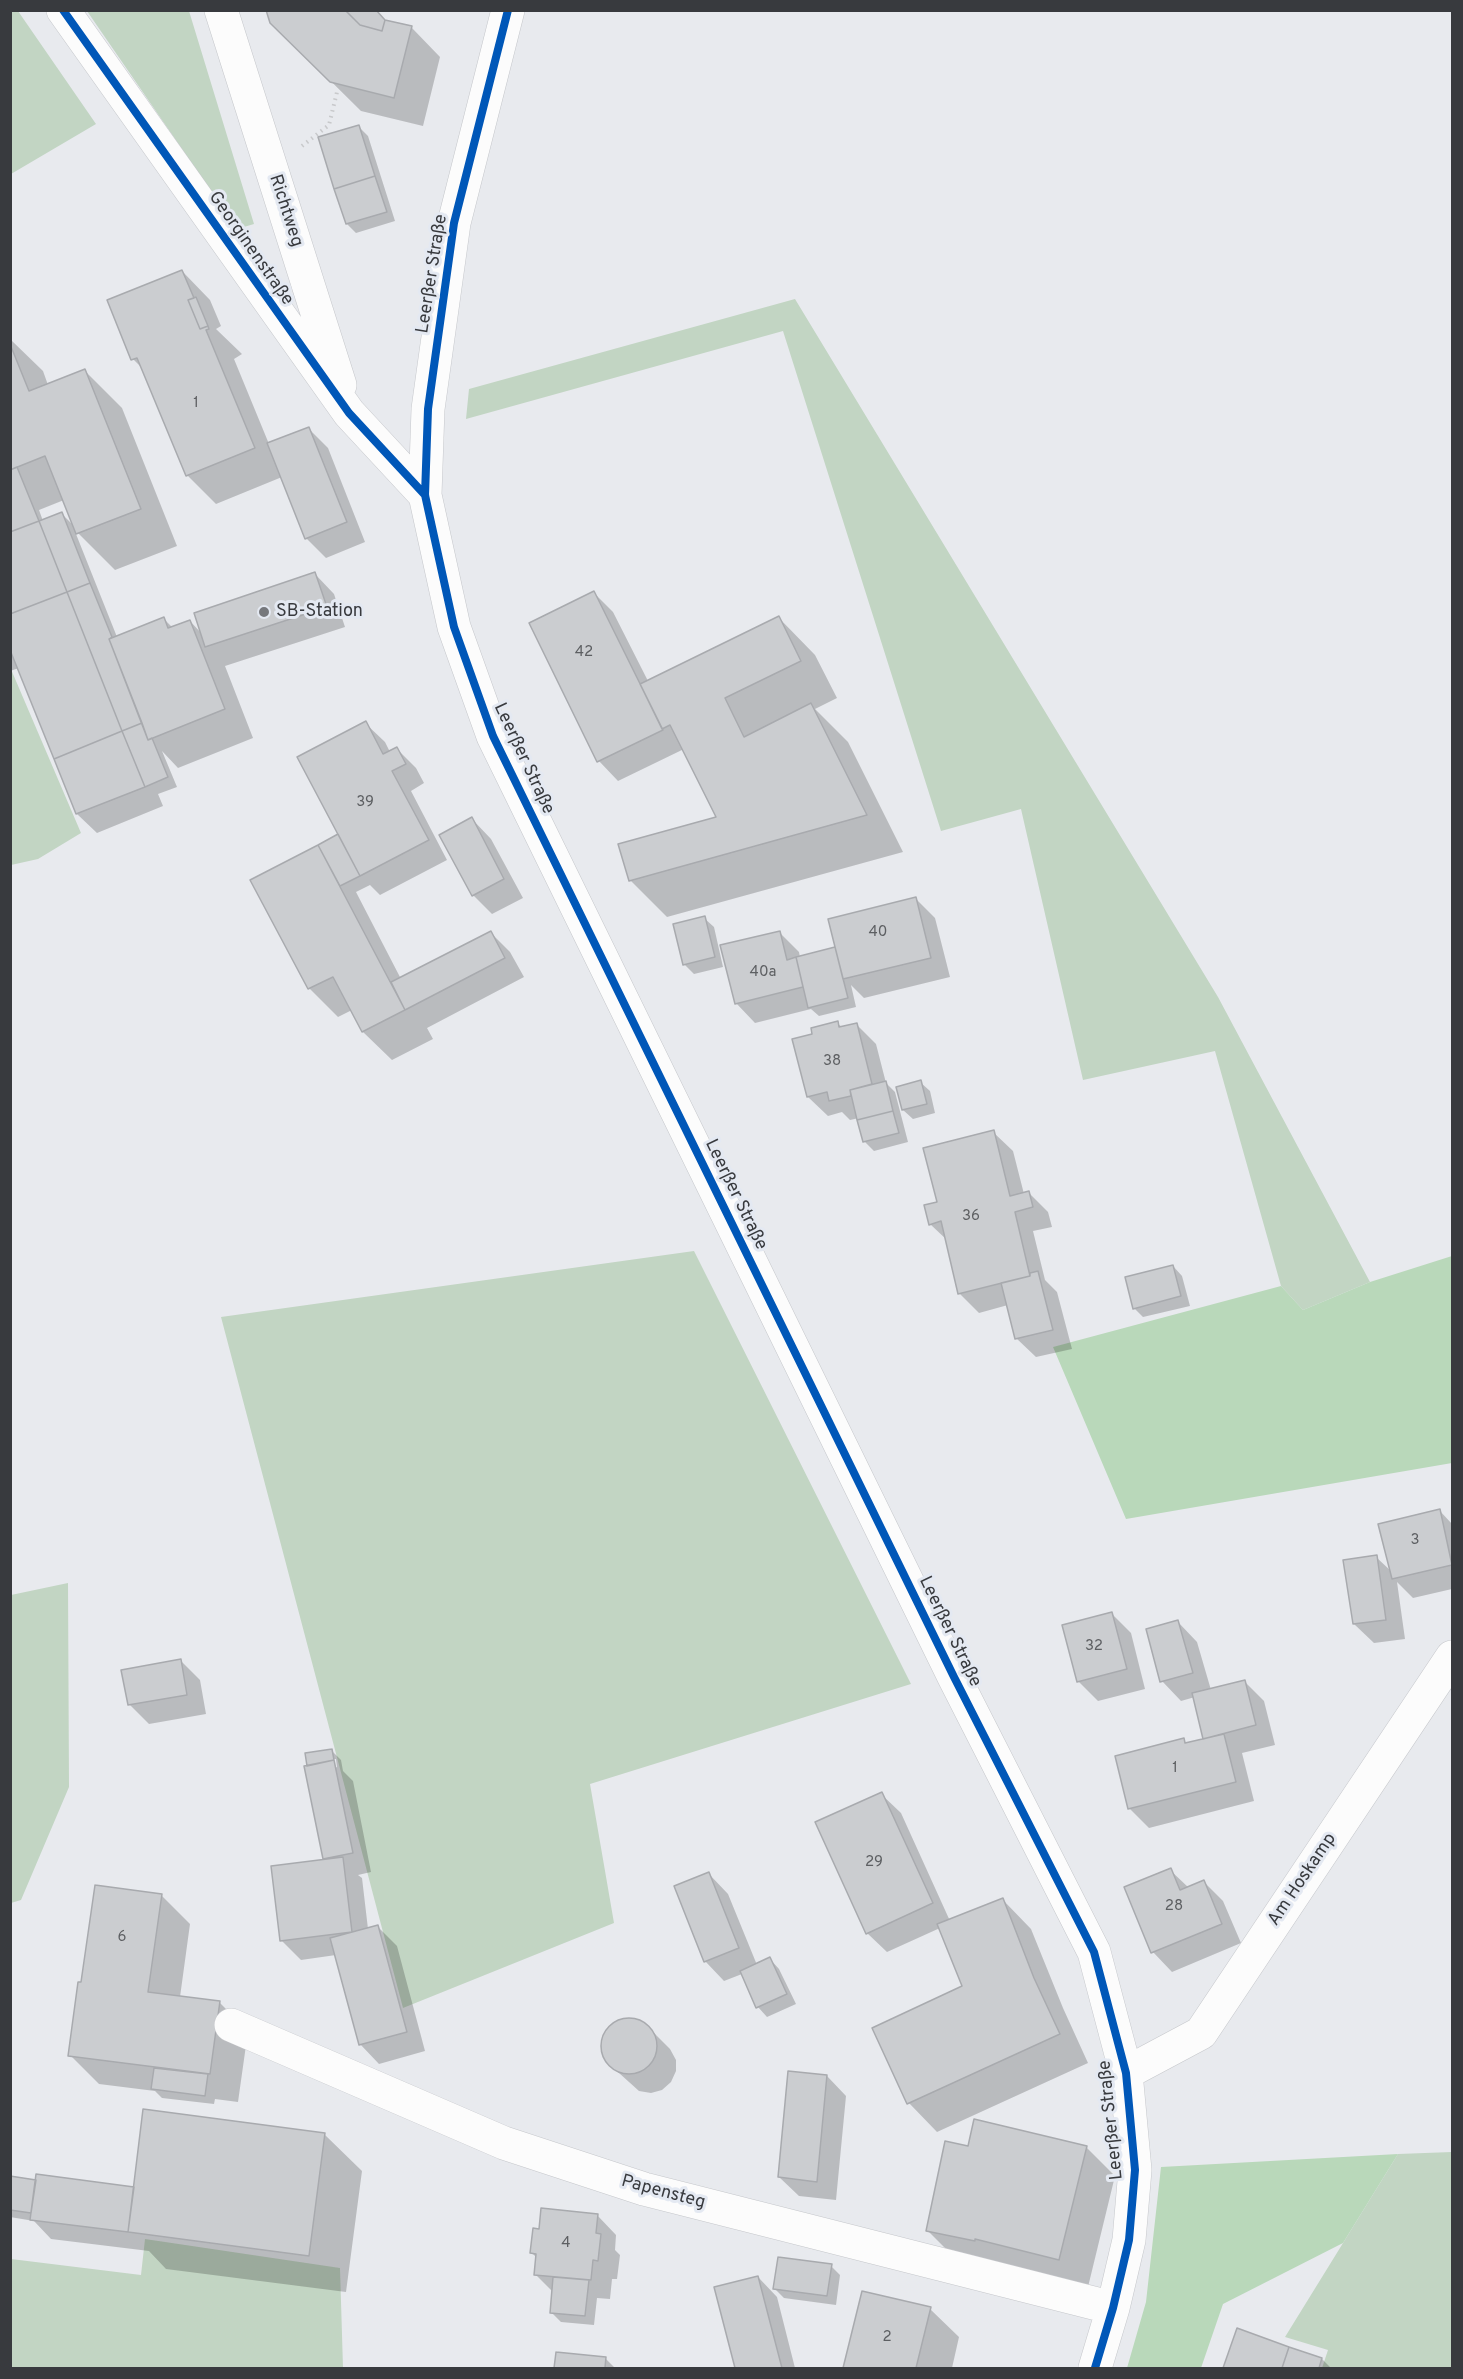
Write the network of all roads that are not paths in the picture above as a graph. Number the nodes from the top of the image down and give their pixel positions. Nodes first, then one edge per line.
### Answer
1 (63, 10) edge
2 (221, 10) edge
3 (508, 10) edge
4 (348, 412) junction
5 (425, 495) junction
6 (1452, 1657) edge
7 (231, 2025) dead end
8 (1126, 2073) junction
9 (1113, 2308) junction
10 (1095, 2368) edge

1 - 4 street, Georginenstraße
2 - 4 street, Richtweg
3 - 5 street, Leerßer Straße
4 - 5 street, Georginenstraße
5 - 8 street, Leerßer Straße
6 - 8 street, Am Hoskamp
7 - 9 street, Papensteg
8 - 9 street, Leerßer Straße
9 - 10 street, Leerßer Straße

